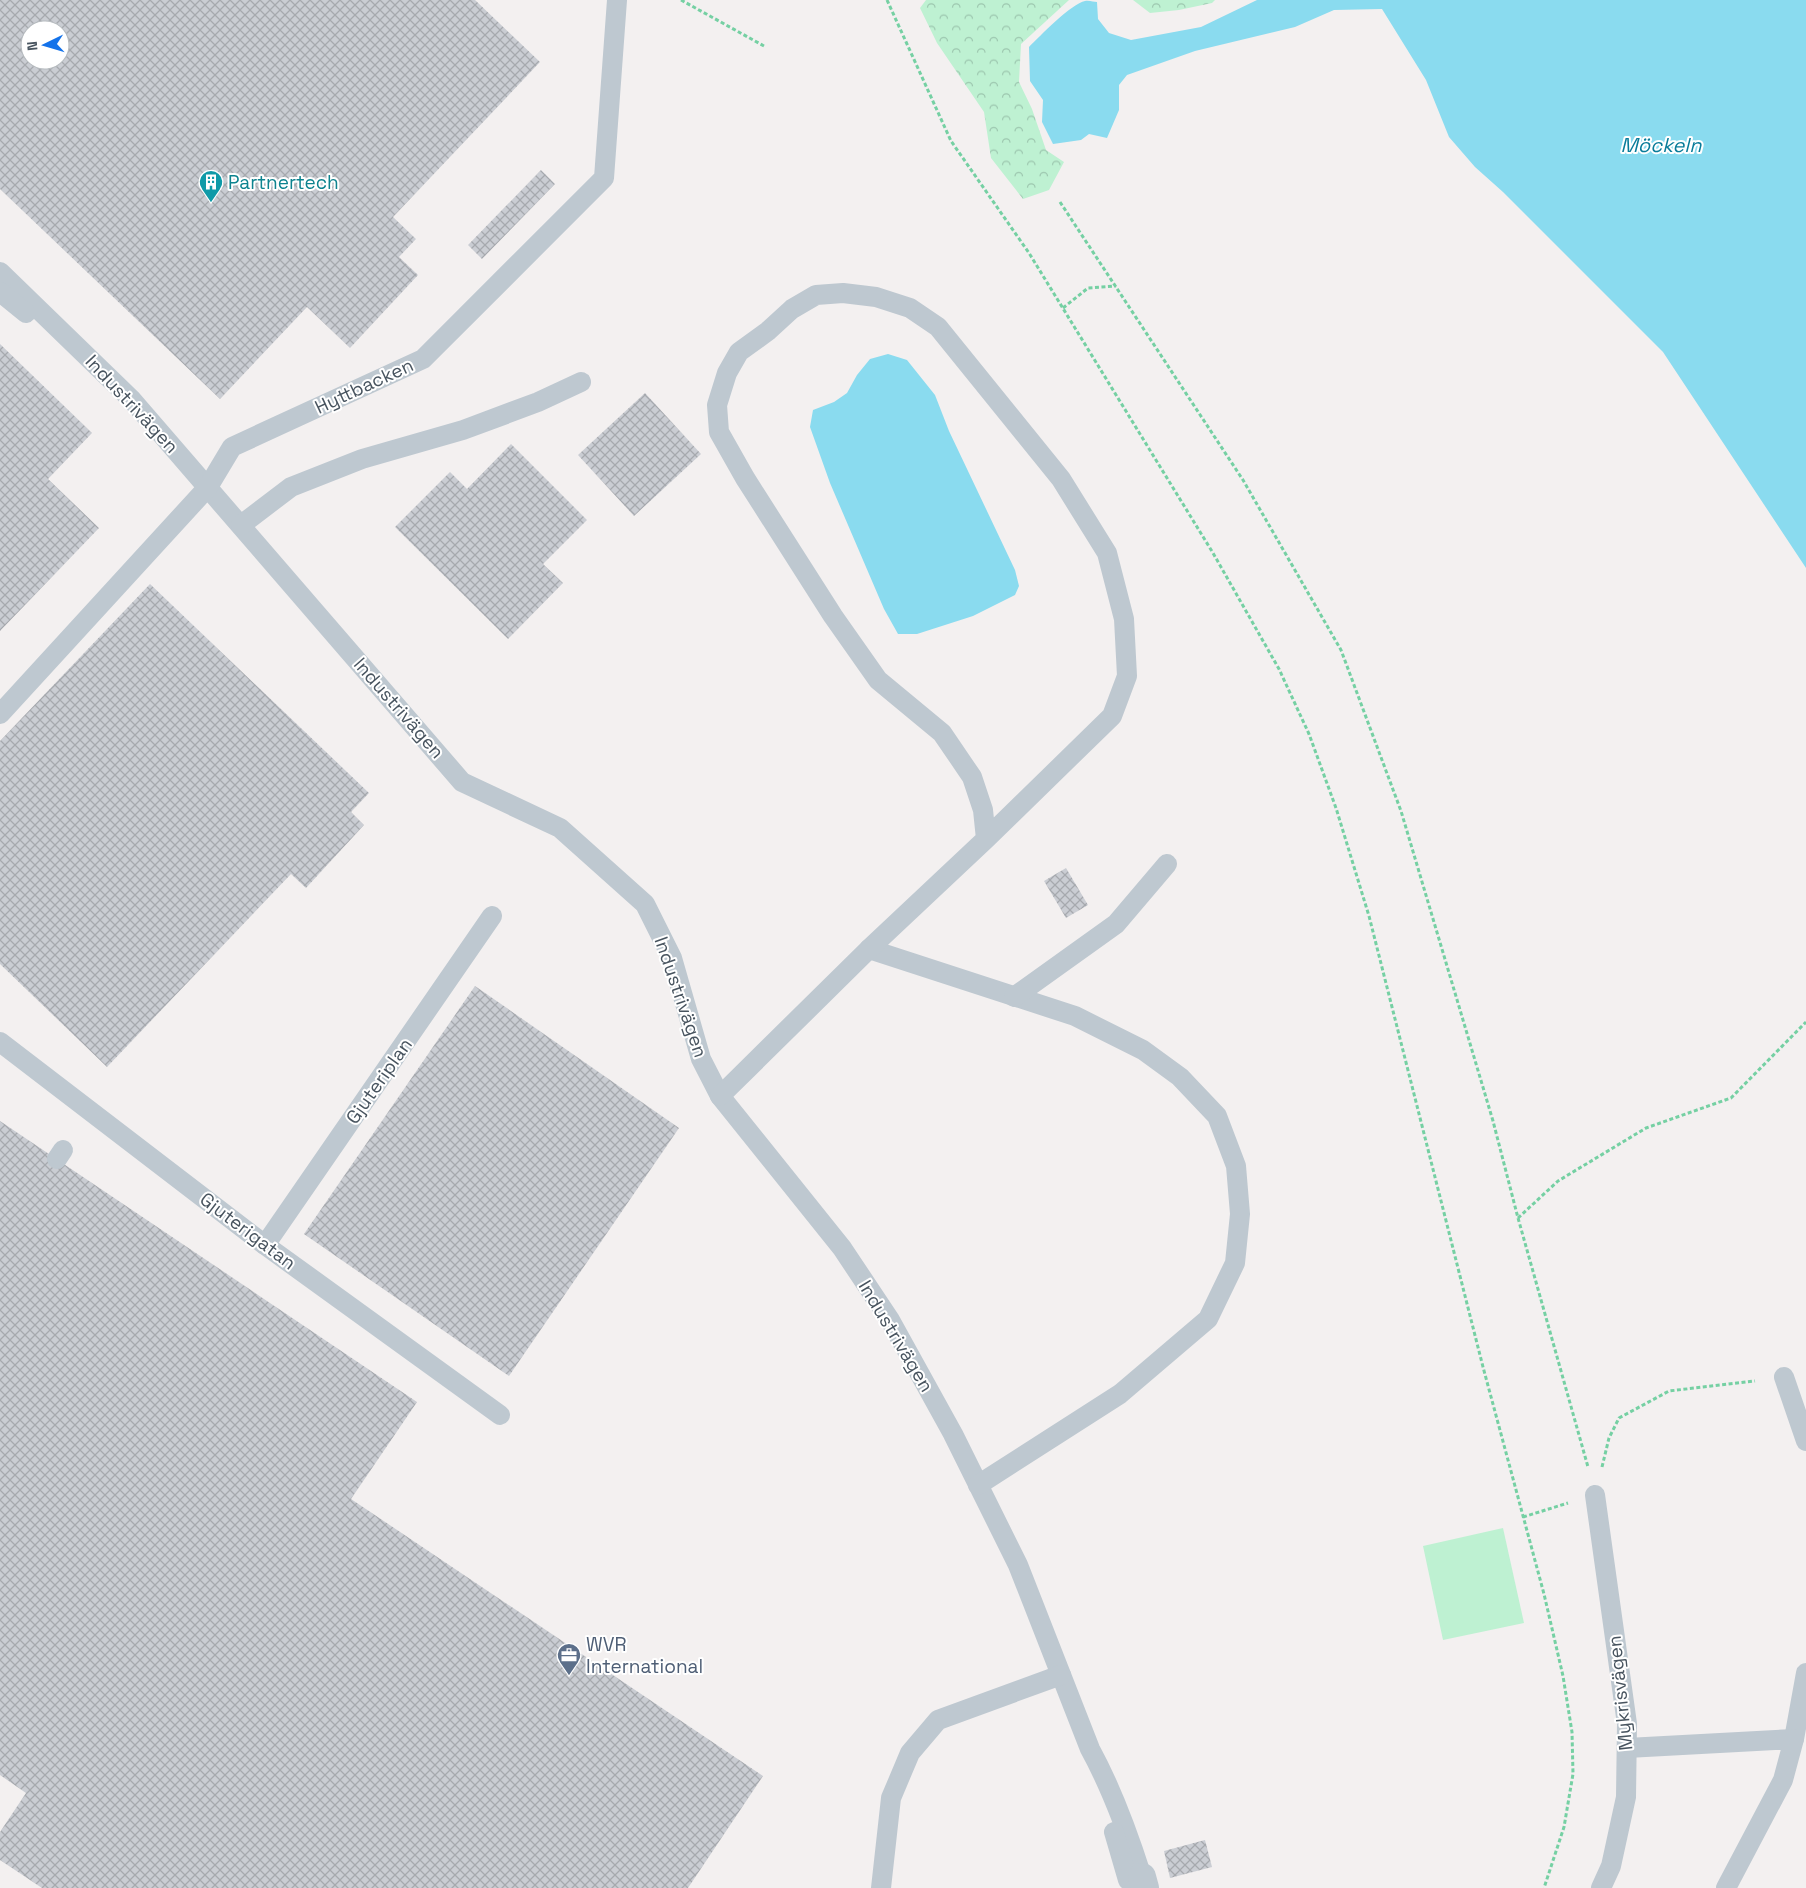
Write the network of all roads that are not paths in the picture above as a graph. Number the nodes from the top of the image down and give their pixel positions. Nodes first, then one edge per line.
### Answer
1 (617, 0) edge
2 (0, 272) edge
3 (0, 292) edge
4 (581, 382) dead end
5 (115, 384) junction
6 (208, 487) junction
7 (241, 525) junction
8 (0, 714) edge
9 (986, 839) junction
10 (1167, 864) dead end
11 (492, 916) dead end
12 (869, 950) junction
13 (1014, 997) junction
14 (0, 1042) edge
15 (720, 1096) junction
16 (265, 1245) junction
17 (1784, 1377) road end
18 (500, 1415) dead end
19 (1806, 1441) edge
20 (978, 1485) junction
21 (1595, 1494) road end
22 (1806, 1673) edge
23 (1061, 1675) junction
24 (1794, 1739) junction
25 (1627, 1748) junction
26 (1136, 1883) edge
27 (881, 1888) edge
28 (1601, 1888) edge
29 (1726, 1888) edge

1 - 6 lane, Hyttbacken
2 - 5 lane, Industrivägen
3 - 5 lane
4 - 7 lane
5 - 6 lane, Industrivägen
6 - 7 lane, Industrivägen
6 - 8 lane, Hyttbacken
7 - 15 lane, Industrivägen
9 - 9 lane
9 - 12 lane
10 - 13 lane
11 - 16 lane, Gjuteriplan
12 - 13 lane
12 - 15 lane
13 - 20 lane
14 - 16 lane, Gjuterigatan
15 - 20 lane, Industrivägen
16 - 18 lane, Gjuterigatan
17 - 19 lane
20 - 23 lane, Industrivägen
21 - 25 lane, Mykrisvägen
22 - 24 lane
23 - 26 lane, Industrivägen
23 - 27 lane
24 - 25 lane
24 - 29 lane
25 - 28 lane, Mykrisvägen

